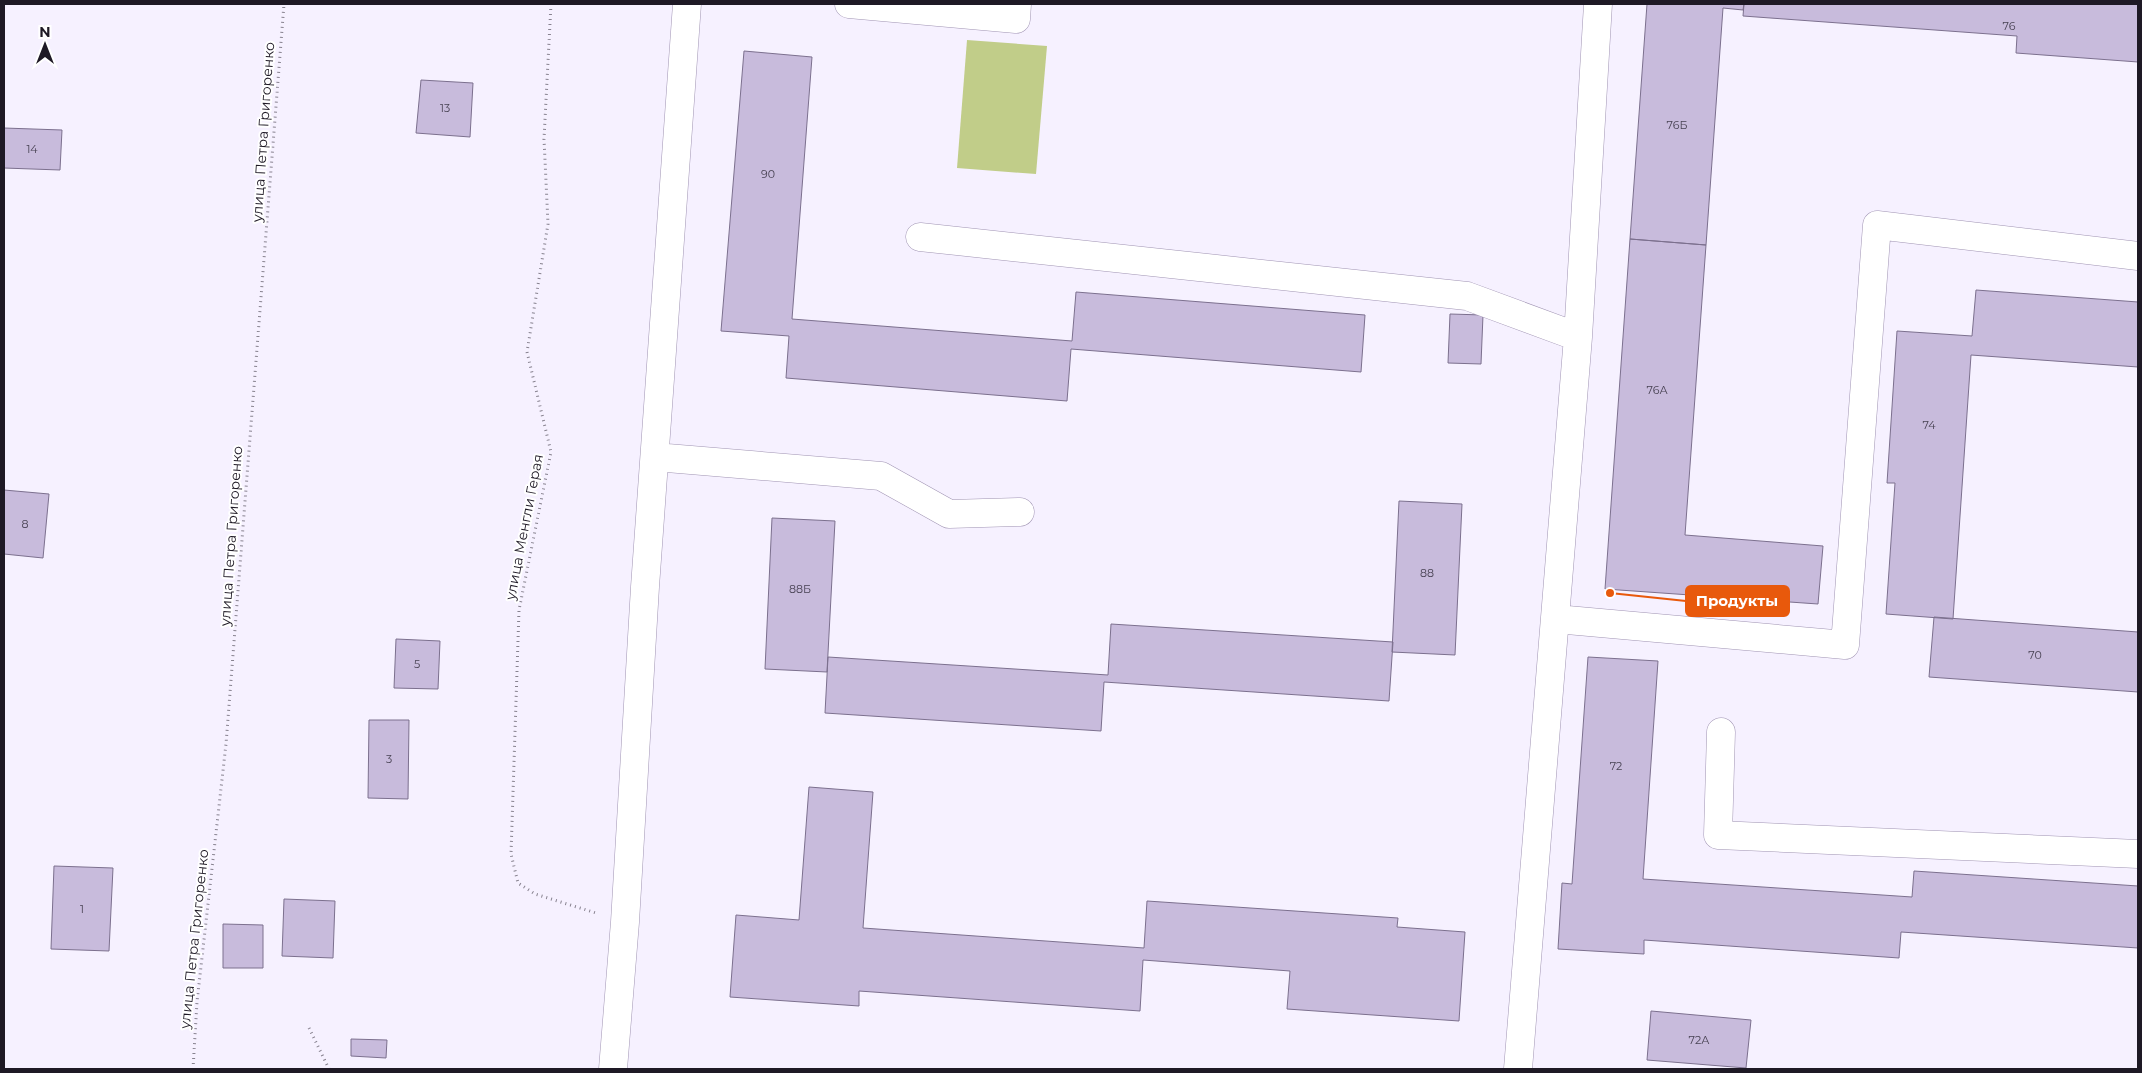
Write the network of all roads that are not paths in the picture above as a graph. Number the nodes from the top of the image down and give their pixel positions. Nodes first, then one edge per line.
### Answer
1 (687, 4) edge
2 (849, 4) edge
3 (1017, 4) edge
4 (1598, 4) edge
5 (920, 237) dead end
6 (2138, 256) edge
7 (1578, 337) junction
8 (654, 457) junction
9 (1020, 512) dead end
10 (1556, 619) junction
11 (1721, 732) dead end
12 (2138, 854) edge
13 (613, 1069) edge
14 (1518, 1069) edge

1 - 8 street
2 - 3 street
4 - 7 street
5 - 7 street
6 - 10 street
7 - 10 street
8 - 9 street
8 - 13 street
10 - 14 street
11 - 12 street

